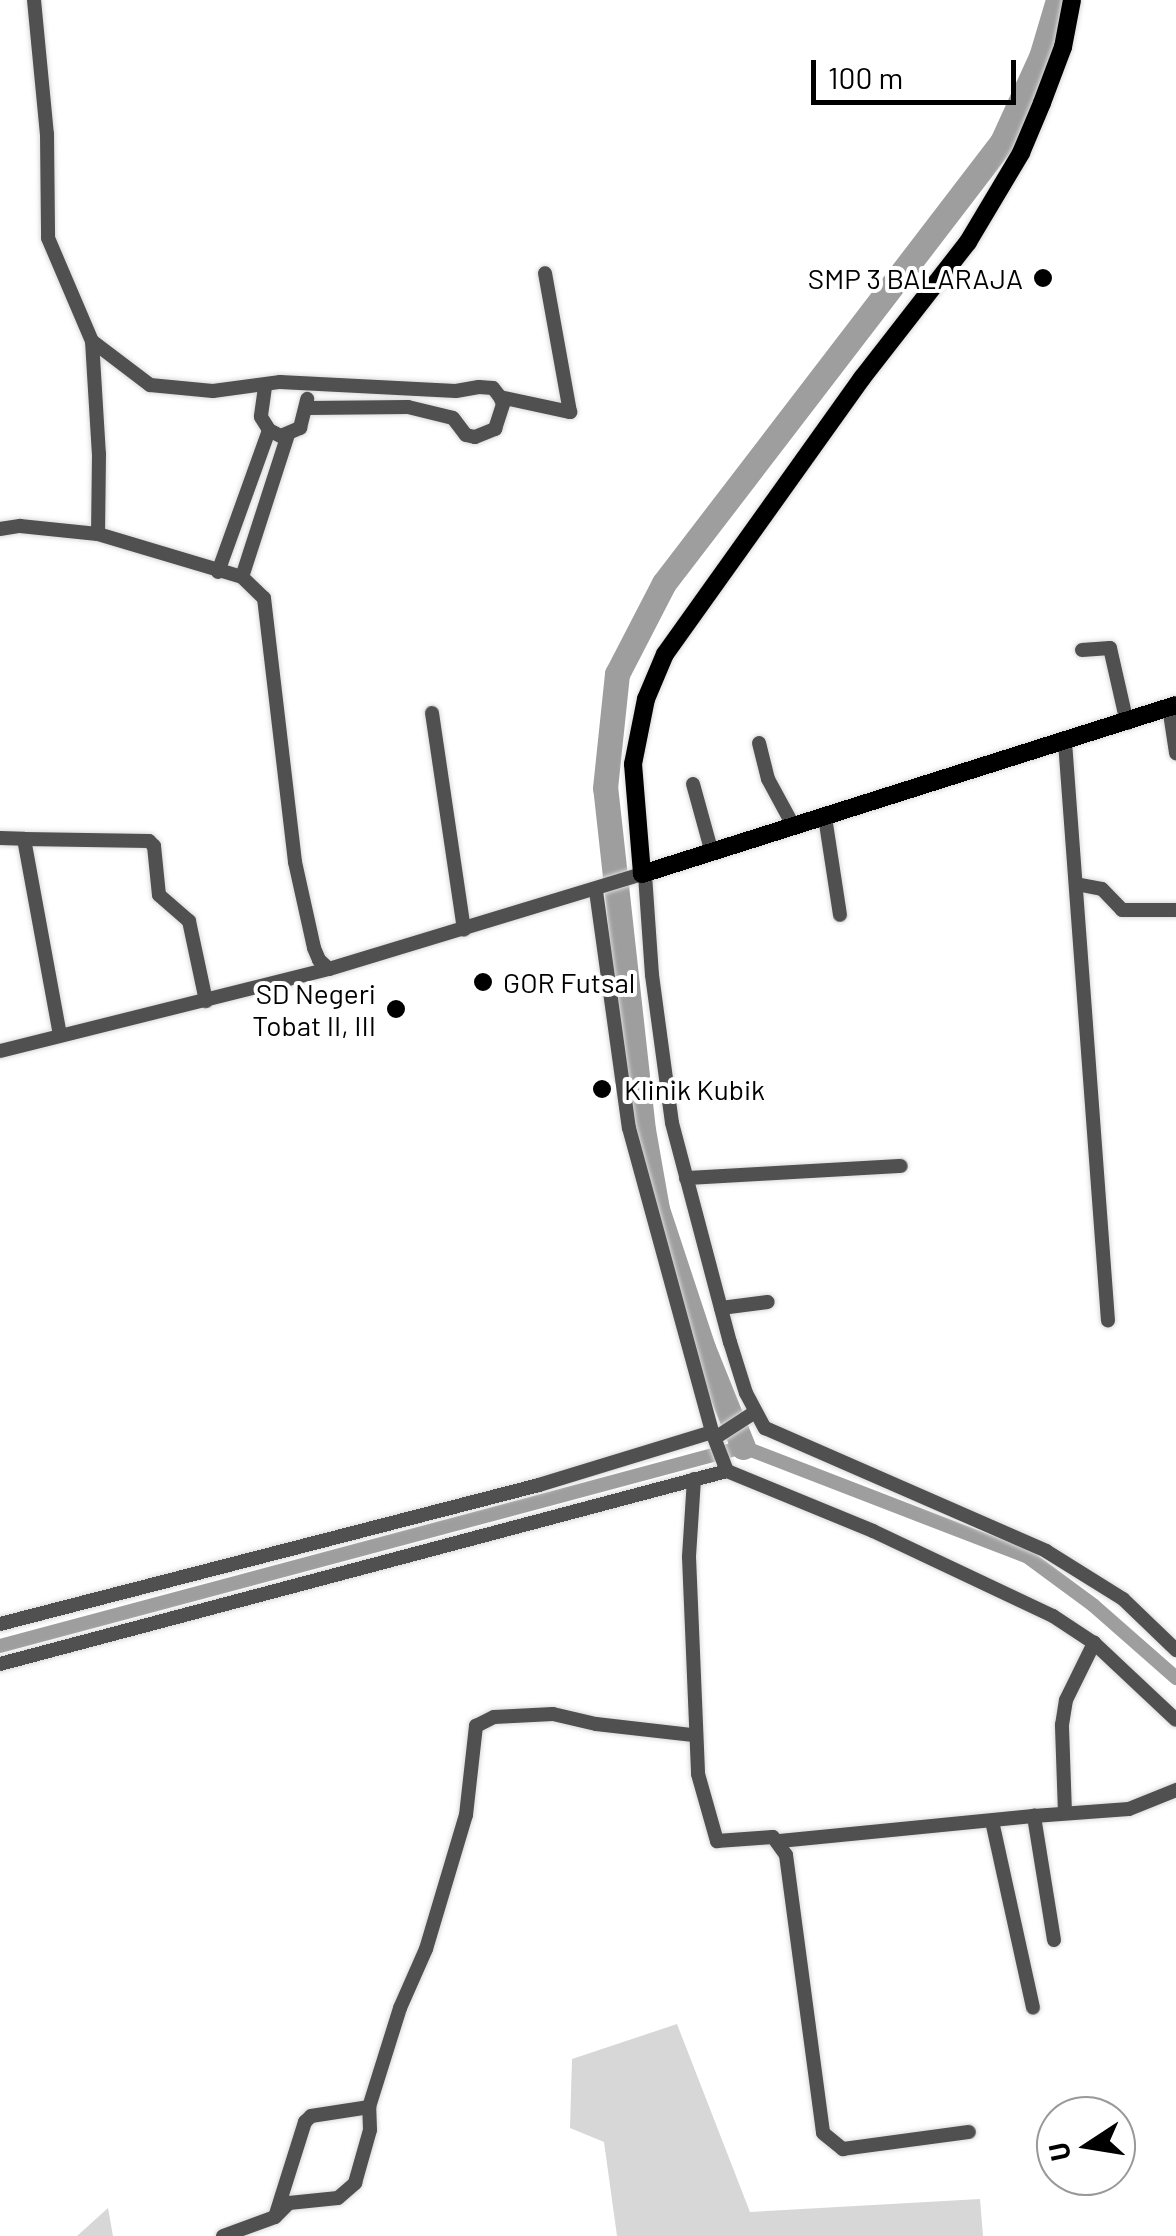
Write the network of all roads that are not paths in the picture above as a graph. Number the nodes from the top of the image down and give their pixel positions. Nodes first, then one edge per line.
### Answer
1 (34, 0) edge
2 (1072, 0) edge
3 (545, 273) dead end
4 (92, 341) junction
5 (301, 386) junction
6 (264, 387) junction
7 (456, 391) junction
8 (500, 397) junction
9 (308, 408) junction
10 (454, 418) junction
11 (269, 430) junction
12 (288, 435) junction
13 (0, 530) edge
14 (98, 534) junction
15 (218, 572) junction
16 (242, 577) junction
17 (1082, 650) dead end
18 (1172, 706) edge
19 (432, 713) dead end
20 (1126, 723) junction
21 (1065, 742) junction
22 (758, 743) dead end
23 (1176, 753) edge
24 (693, 784) dead end
25 (825, 818) junction
26 (794, 827) junction
27 (0, 838) edge
28 (24, 840) junction
29 (712, 853) junction
30 (641, 876) junction
31 (1076, 884) junction
32 (602, 890) junction
33 (1176, 910) edge
34 (840, 915) dead end
35 (464, 930) junction
36 (330, 969) junction
37 (206, 1001) junction
38 (60, 1035) junction
39 (0, 1051) edge
40 (901, 1166) dead end
41 (686, 1178) junction
42 (768, 1302) dead end
43 (720, 1308) junction
44 (1108, 1320) dead end
45 (750, 1415) junction
46 (716, 1437) junction
47 (724, 1468) junction
48 (694, 1479) junction
49 (0, 1624) edge
50 (1094, 1643) junction
51 (1176, 1650) edge
52 (0, 1664) edge
53 (1176, 1720) edge
54 (693, 1734) junction
55 (1176, 1790) edge
56 (1065, 1813) junction
57 (1034, 1816) junction
58 (992, 1821) junction
59 (780, 1840) junction
60 (1054, 1940) dead end
61 (1032, 2008) dead end
62 (369, 2107) junction
63 (969, 2132) dead end
64 (276, 2217) junction
65 (223, 2236) edge

1 - 4 street
2 - 30 main road
3 - 8 street
4 - 6 street
4 - 14 street
5 - 6 street
5 - 7 street
5 - 9 street
6 - 11 street
7 - 8 street
7 - 10 street
8 - 10 street
9 - 10 street
9 - 12 street
11 - 12 street
11 - 15 street
12 - 16 street
13 - 14 street
14 - 15 street
15 - 16 street
16 - 36 street
17 - 20 street
18 - 20 main road
18 - 23 street
19 - 35 street
20 - 21 main road
21 - 25 main road
21 - 31 street
22 - 26 street
24 - 29 street
25 - 26 main road
25 - 34 street
26 - 29 main road
27 - 28 street
28 - 37 street
28 - 38 street
29 - 30 main road
30 - 32 street
30 - 41 street
31 - 33 street
31 - 44 street
32 - 35 street
32 - 46 street
35 - 36 street
36 - 37 street
37 - 38 street
38 - 39 street
40 - 41 street
41 - 43 street
42 - 43 street
43 - 45 street
45 - 46 street
45 - 51 street
46 - 47 street
46 - 49 street
47 - 48 street
47 - 50 street
48 - 52 street
48 - 54 street
50 - 53 street
50 - 56 street
54 - 59 street
54 - 62 street
55 - 56 street
56 - 57 street
57 - 58 street
57 - 60 street
58 - 59 street
58 - 61 street
59 - 63 street
62 - 64 street
62 - 64 street
64 - 65 street

